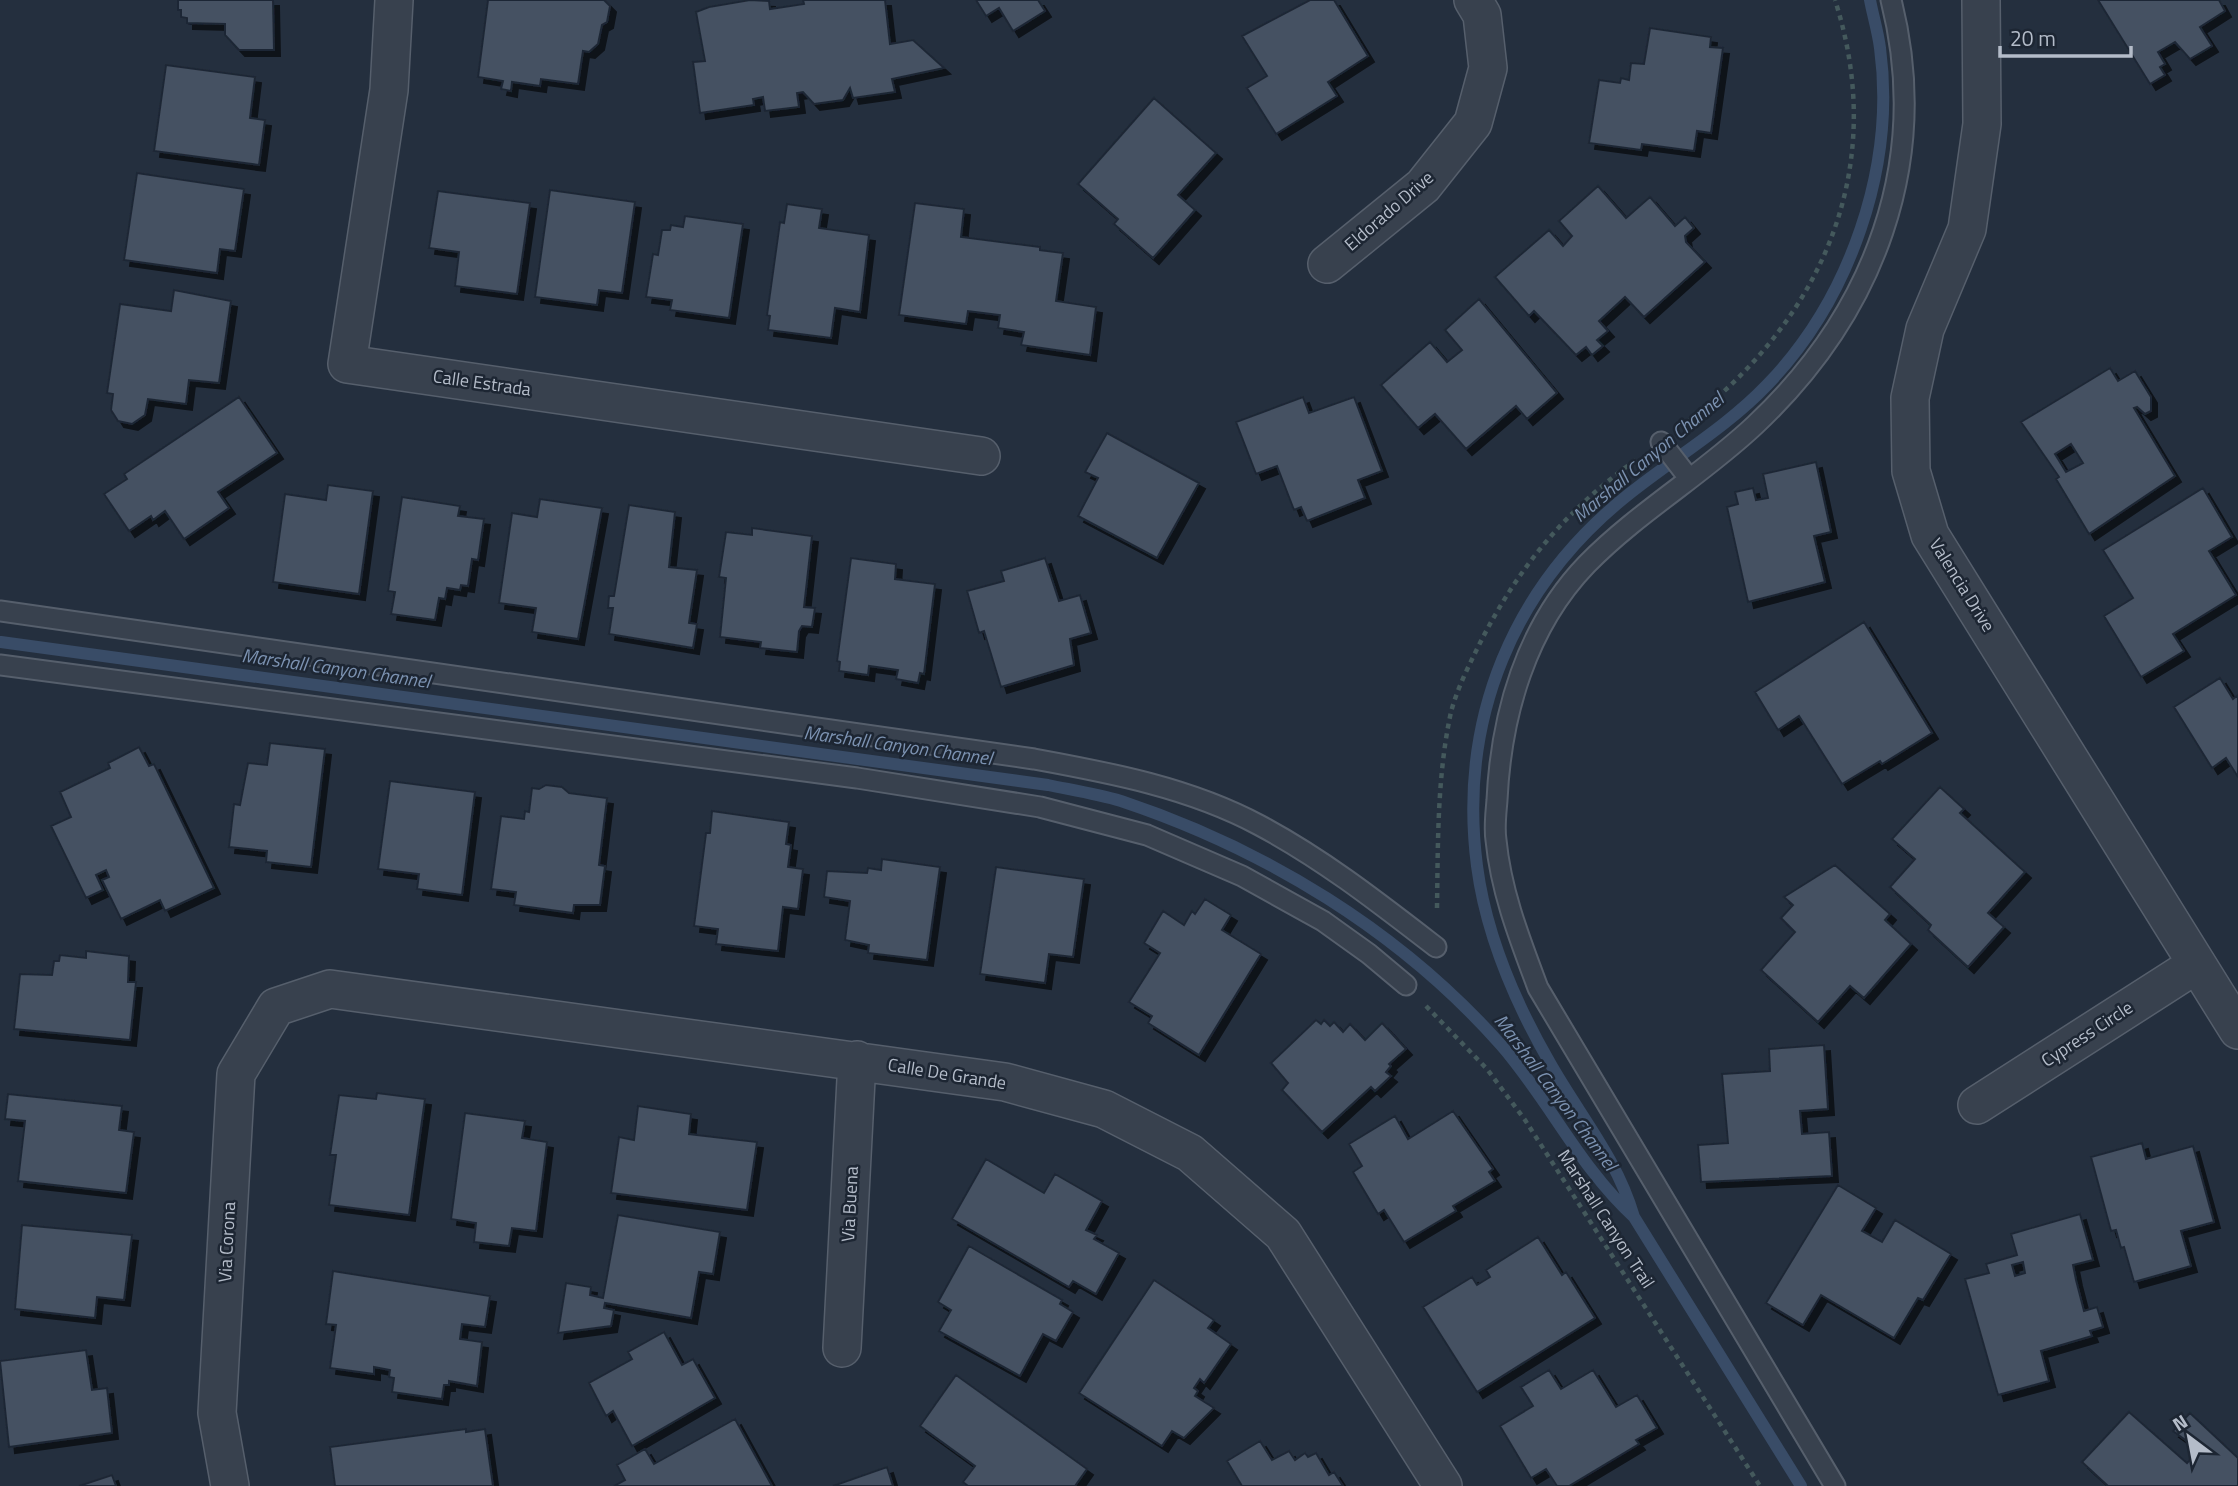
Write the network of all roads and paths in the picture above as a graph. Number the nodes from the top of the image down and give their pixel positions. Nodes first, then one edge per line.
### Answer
1 (394, 0) edge
2 (1473, 0) edge
3 (1835, 0) edge
4 (1891, 0) edge
5 (1981, 0) edge
6 (1327, 264) dead end
7 (1661, 442) joint
8 (981, 456) dead end
9 (1688, 477) junction
10 (0, 611) edge
11 (0, 665) edge
12 (1436, 947) dead end
13 (2197, 964) junction
14 (1406, 985) joint
15 (276, 1007) joint
16 (2238, 1030) edge
17 (858, 1060) junction
18 (1977, 1105) dead end
19 (842, 1348) dead end
20 (230, 1486) edge
21 (1443, 1486) edge
22 (1760, 1486) edge
23 (1835, 1486) edge

1 - 8 street, Calle Estrada
2 - 6 street, Eldorado Drive
3 - 7 path
4 - 9 lane
5 - 13 street, Valencia Drive
7 - 9 lane
9 - 23 lane
10 - 12 lane
11 - 14 lane
13 - 16 street, Valencia Drive
13 - 18 street, Cypress Circle
14 - 22 path, Marshall Canyon Trail
15 - 17 street, Calle De Grande
15 - 20 street, Via Corona
17 - 19 street, Via Buena
17 - 21 street, Calle De Grande

